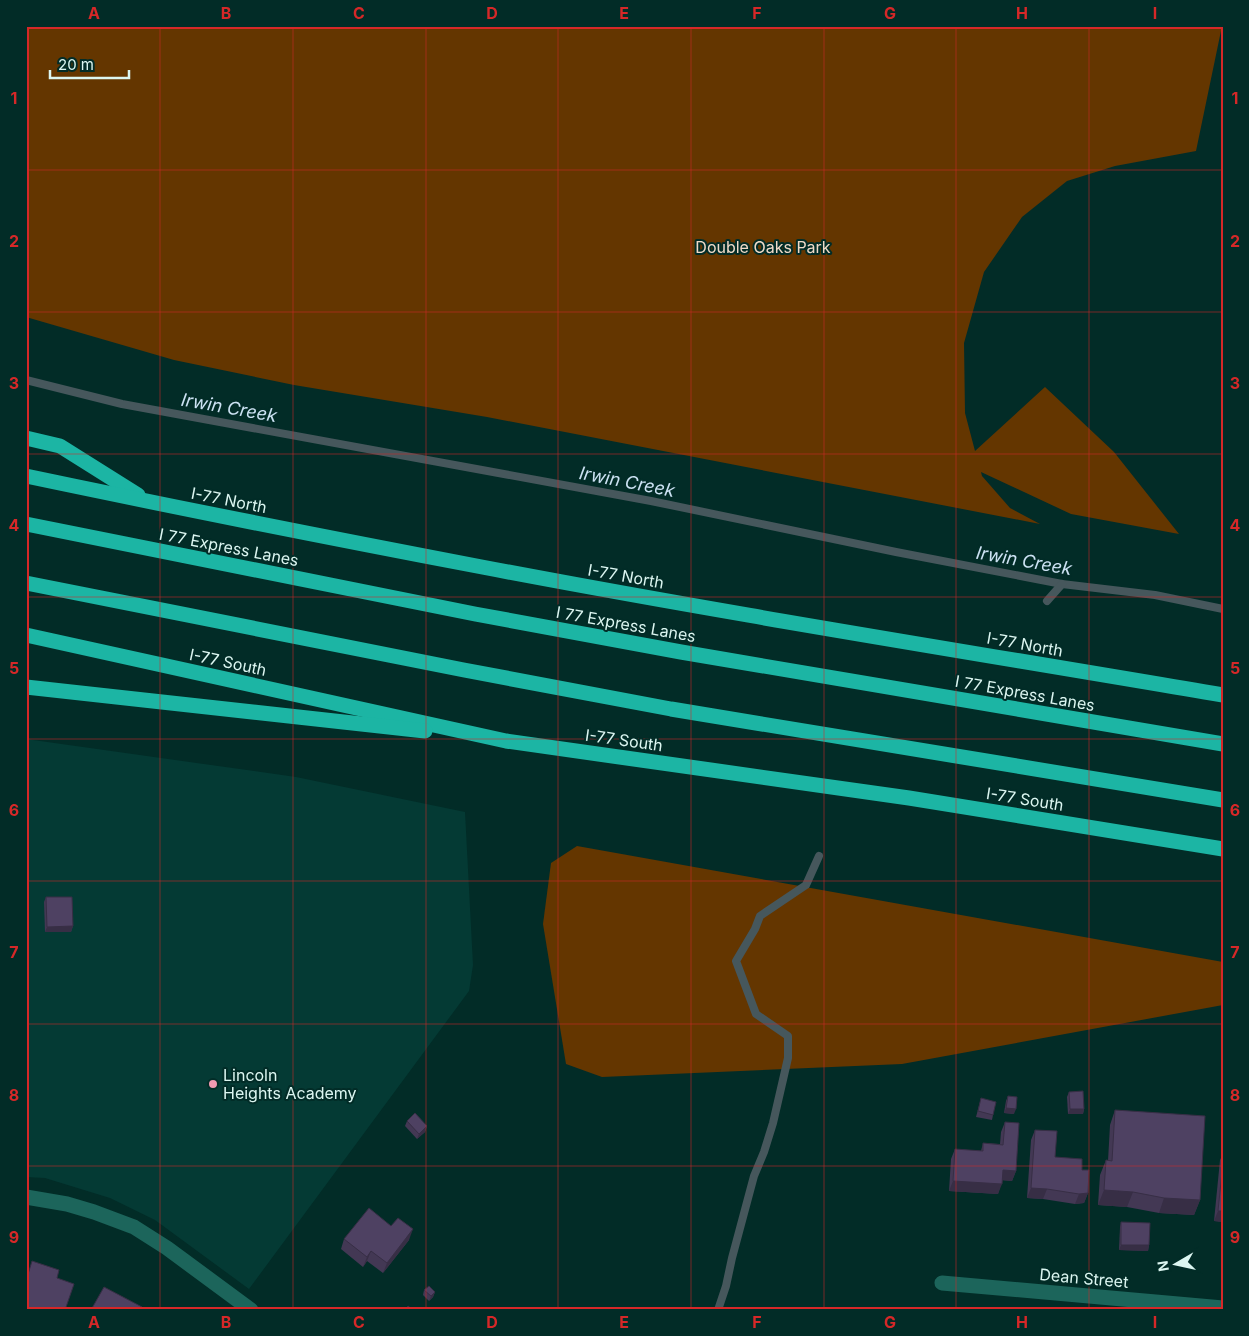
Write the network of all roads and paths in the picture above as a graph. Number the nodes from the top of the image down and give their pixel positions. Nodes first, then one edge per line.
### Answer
1 (26, 438) edge
2 (26, 476) edge
3 (148, 502) junction
4 (26, 524) edge
5 (26, 582) edge
6 (26, 636) edge
7 (26, 686) edge
8 (1223, 695) edge
9 (506, 740) junction
10 (1223, 744) edge
11 (1223, 800) edge
12 (1223, 849) edge
13 (26, 1197) edge
14 (942, 1283) dead end
15 (1223, 1308) edge
16 (251, 1310) edge

1 - 3 highway
2 - 3 highway, I-77 North
3 - 8 highway, I-77 North
4 - 10 highway, I 77 Express Lanes
5 - 11 highway
6 - 9 highway, I-77 South
7 - 9 highway
9 - 12 highway, I-77 South
13 - 16 street
14 - 15 street, Dean Street

